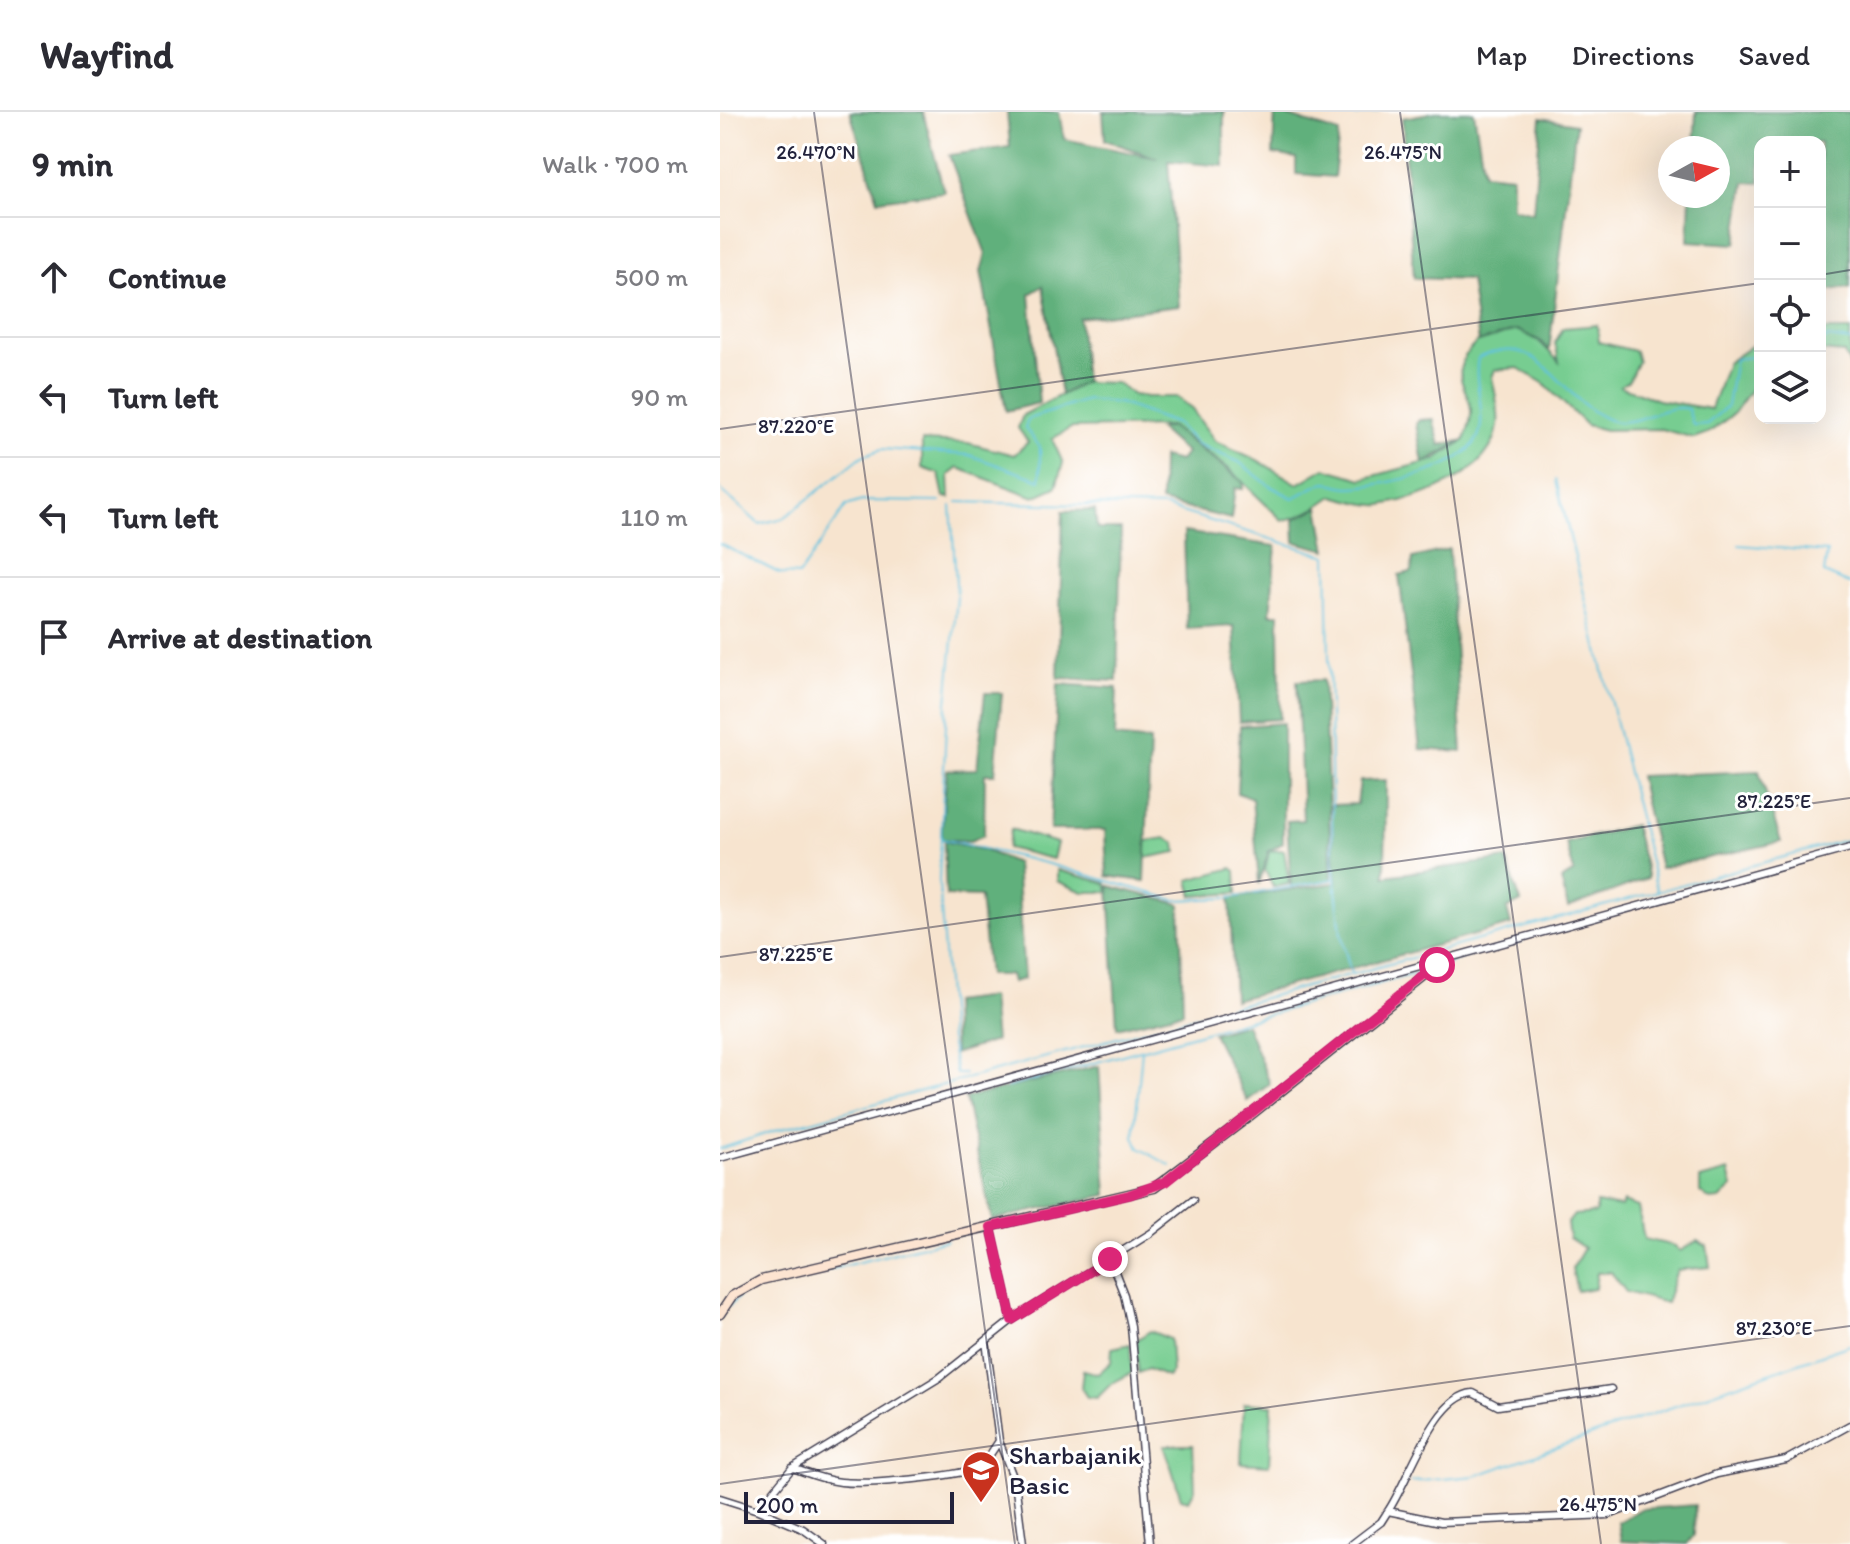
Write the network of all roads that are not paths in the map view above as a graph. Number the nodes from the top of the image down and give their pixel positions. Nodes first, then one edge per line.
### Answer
1 (1850, 848) edge
2 (1448, 958) junction
3 (720, 1158) edge
4 (1193, 1200) dead end
5 (991, 1227) junction
6 (1110, 1259) junction
7 (720, 1314) edge
8 (1012, 1320) junction
9 (986, 1341) junction
10 (1611, 1389) dead end
11 (1850, 1425) edge
12 (999, 1441) junction
13 (792, 1468) junction
14 (720, 1498) edge
15 (758, 1510) junction
16 (1388, 1511) junction
17 (824, 1544) edge
18 (1023, 1544) edge
19 (1150, 1544) edge
20 (1352, 1544) edge

1 - 2 street
2 - 3 street
2 - 5 street
4 - 6 street
5 - 7 street
5 - 8 street
6 - 8 street
6 - 19 street
8 - 9 street
9 - 12 street
9 - 13 street
10 - 16 street
11 - 16 street
12 - 13 street
12 - 18 street
13 - 15 street
14 - 15 street
15 - 17 street
16 - 20 street

